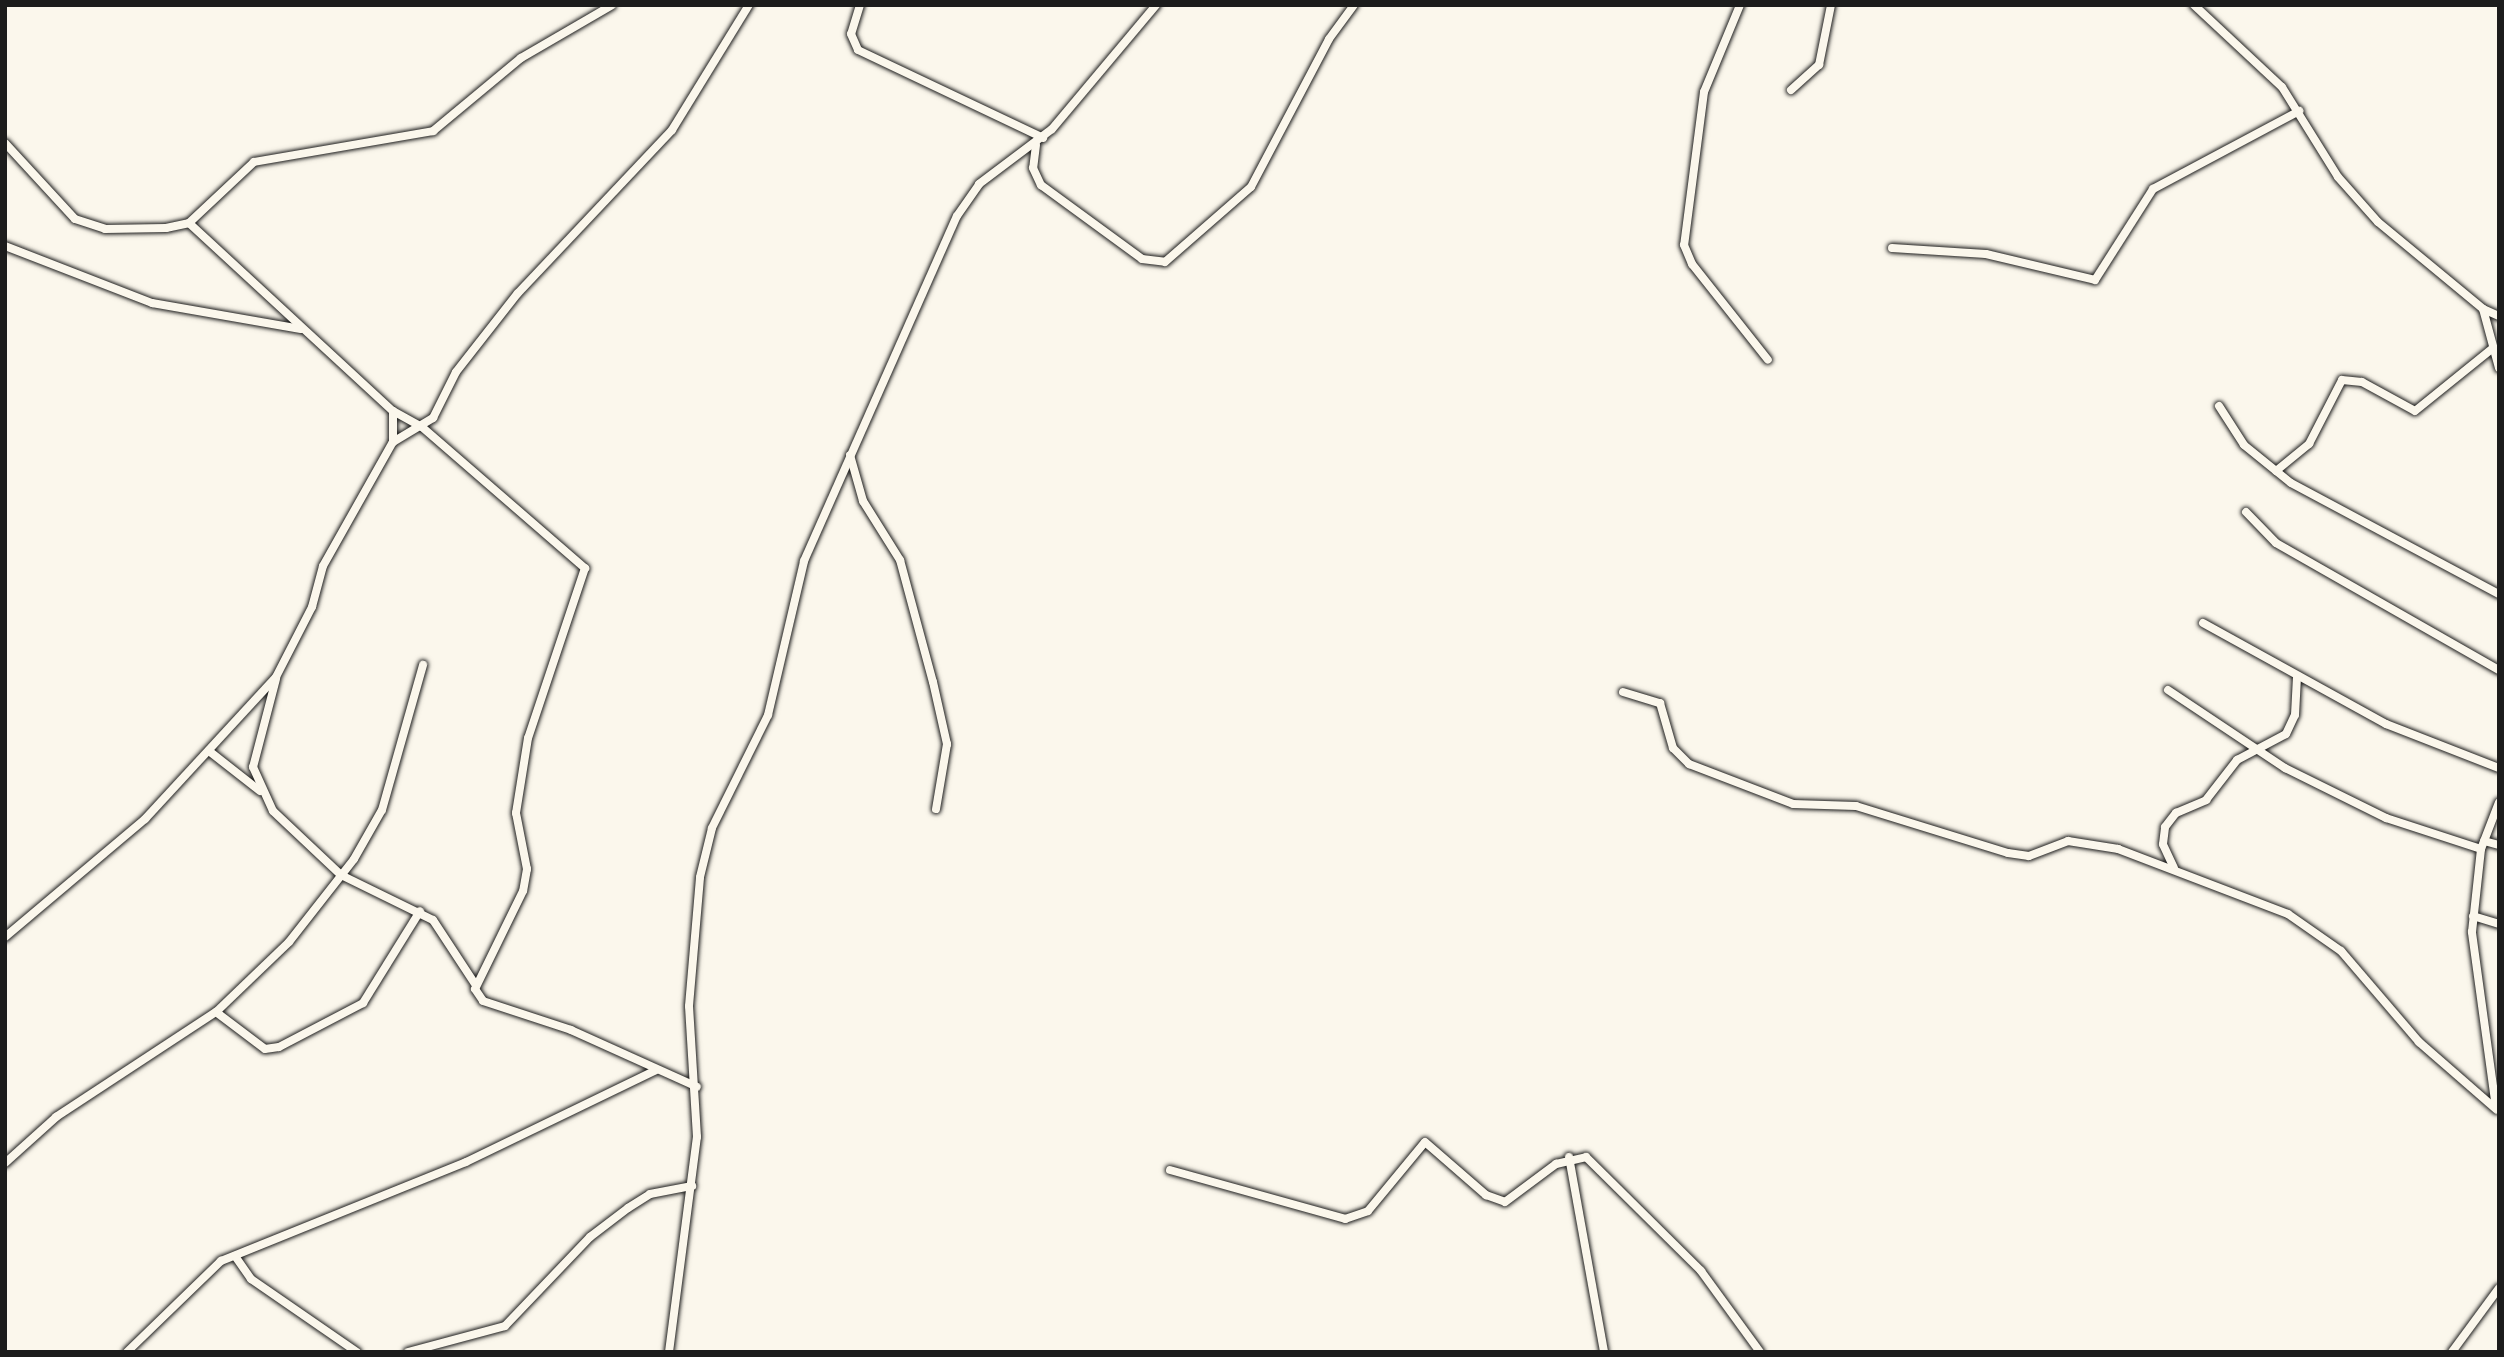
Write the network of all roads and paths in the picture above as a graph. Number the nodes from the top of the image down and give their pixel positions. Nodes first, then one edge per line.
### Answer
1 (612, 5) edge
2 (749, 5) edge
3 (860, 5) edge
4 (1156, 5) edge
5 (1354, 5) edge
6 (1740, 5) edge
7 (1831, 5) edge
8 (2194, 5) edge
9 (1791, 90) dead end
10 (2299, 111) junction
11 (1043, 138) junction
12 (5, 143) edge
13 (1035, 145) junction
14 (188, 223) junction
15 (5, 246) edge
16 (1892, 248) dead end
17 (2483, 309) junction
18 (2499, 316) edge
19 (304, 330) junction
20 (2493, 348) junction
21 (1768, 360) dead end
22 (2499, 368) edge
23 (2219, 406) dead end
24 (393, 411) junction
25 (422, 427) junction
26 (393, 442) junction
27 (850, 454) junction
28 (2276, 471) junction
29 (2246, 512) dead end
30 (2499, 594) edge
31 (2203, 623) dead end
32 (423, 665) dead end
33 (2499, 670) edge
34 (276, 677) junction
35 (2297, 678) junction
36 (2168, 690) dead end
37 (1623, 692) dead end
38 (2255, 748) junction
39 (209, 751) junction
40 (2499, 768) edge
41 (260, 791) junction
42 (2499, 802) edge
43 (936, 809) dead end
44 (2483, 845) junction
45 (2499, 845) edge
46 (2174, 868) junction
47 (341, 875) junction
48 (421, 911) junction
49 (2473, 916) junction
50 (2499, 924) edge
51 (5, 937) edge
52 (475, 984) junction
53 (216, 1012) junction
54 (656, 1070) junction
55 (698, 1087) junction
56 (2498, 1112) edge
57 (1569, 1157) junction
58 (5, 1163) edge
59 (1170, 1170) dead end
60 (692, 1186) junction
61 (235, 1256) junction
62 (2499, 1289) edge
63 (127, 1352) edge
64 (357, 1352) edge
65 (408, 1352) edge
66 (669, 1352) edge
67 (1604, 1352) edge
68 (1760, 1352) edge
69 (2452, 1352) edge

1 - 14 street
2 - 25 street
3 - 11 street
4 - 11 street
5 - 13 street
6 - 21 street
7 - 9 street
8 - 10 street
10 - 16 street
10 - 17 street
11 - 13 street
12 - 14 street
13 - 27 street
14 - 19 street
15 - 19 street
17 - 18 street
17 - 20 street
19 - 24 street
20 - 22 street
20 - 28 street
23 - 28 street
24 - 25 street
24 - 26 street
25 - 26 street
25 - 52 street
26 - 34 street
27 - 43 street
27 - 55 street
28 - 30 street
29 - 33 street
31 - 35 street
32 - 47 street
34 - 39 street
34 - 41 street
35 - 38 street
35 - 40 street
36 - 38 street
37 - 46 street
38 - 44 street
38 - 46 street
39 - 41 street
39 - 51 street
41 - 47 street
42 - 44 street
44 - 45 street
44 - 49 street
46 - 56 street
47 - 48 street
47 - 53 street
48 - 52 street
48 - 53 street
49 - 50 street
49 - 56 street
52 - 54 street
53 - 58 street
54 - 55 street
54 - 61 street
55 - 60 street
57 - 59 street
57 - 67 street
57 - 68 street
60 - 65 street
60 - 66 street
61 - 63 street
61 - 64 street
62 - 69 street

